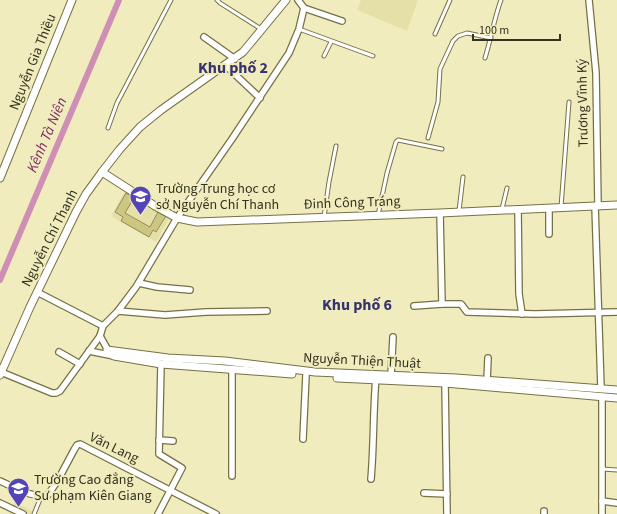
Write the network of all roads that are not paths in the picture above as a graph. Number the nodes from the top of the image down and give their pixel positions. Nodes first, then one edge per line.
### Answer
1 (72, 0) edge
2 (171, 0) edge
3 (217, 0) edge
4 (284, 0) edge
5 (298, 0) edge
6 (450, 0) edge
7 (501, 0) edge
8 (589, 0) edge
9 (304, 8) junction
10 (342, 21) dead end
11 (300, 29) junction
12 (262, 30) junction
13 (435, 34) dead end
14 (204, 37) dead end
15 (492, 38) junction
16 (331, 42) junction
17 (324, 56) dead end
18 (373, 56) dead end
19 (485, 58) dead end
20 (235, 59) junction
21 (226, 66) junction
22 (260, 98) junction
23 (569, 102) dead end
24 (108, 128) dead end
25 (428, 138) dead end
26 (336, 146) dead end
27 (442, 149) dead end
28 (102, 172) junction
29 (463, 177) dead end
30 (0, 178) edge
31 (507, 188) dead end
32 (617, 205) edge
33 (596, 206) junction
34 (561, 207) junction
35 (549, 208) junction
36 (518, 209) junction
37 (502, 210) junction
38 (459, 212) junction
39 (440, 213) junction
40 (378, 215) junction
41 (324, 217) junction
42 (177, 218) junction
43 (549, 234) dead end
44 (139, 283) junction
45 (190, 290) dead end
46 (36, 292) junction
47 (442, 304) junction
48 (414, 306) dead end
49 (118, 311) junction
50 (267, 311) dead end
51 (599, 312) junction
52 (617, 312) edge
53 (522, 314) junction
54 (103, 326) junction
55 (100, 336) junction
56 (393, 337) dead end
57 (107, 350) junction
58 (89, 351) junction
59 (59, 352) dead end
60 (114, 356) junction
61 (488, 358) dead end
62 (80, 364) junction
63 (161, 364) junction
64 (232, 369) junction
65 (278, 370) junction
66 (1, 374) edge
67 (306, 375) junction
68 (391, 376) junction
69 (376, 378) junction
70 (487, 381) junction
71 (445, 384) junction
72 (601, 388) junction
73 (617, 390) edge
74 (602, 397) junction
75 (617, 398) edge
76 (303, 439) dead end
77 (160, 440) junction
78 (173, 441) dead end
79 (602, 469) junction
80 (617, 470) edge
81 (232, 476) dead end
82 (371, 479) dead end
83 (0, 481) edge
84 (171, 490) junction
85 (424, 493) dead end
86 (447, 494) junction
87 (40, 497) junction
88 (602, 501) junction
89 (0, 503) edge
90 (617, 503) edge
91 (23, 514) edge
92 (34, 514) edge
93 (158, 514) edge
94 (216, 514) edge
95 (447, 514) edge
96 (602, 514) edge

1 - 30 street, Nguyễn Gia Thiều
2 - 24 lane
3 - 12 lane
4 - 12 street, Nguyễn Chí Thanh
5 - 9 street
6 - 13 lane
7 - 15 lane
8 - 33 street, Trương Vĩnh Ký
9 - 10 street
9 - 11 street
11 - 16 lane
11 - 22 street
12 - 20 street, Nguyễn Chí Thanh
14 - 20 street
15 - 19 lane
15 - 25 lane
16 - 17 lane
16 - 18 lane
20 - 21 street, Nguyễn Chí Thanh
21 - 22 street
21 - 28 street, Nguyễn Chí Thanh
22 - 42 street
23 - 34 lane
26 - 41 lane
27 - 40 lane
28 - 42 street, Đinh Công Tráng
28 - 46 street, Nguyễn Chí Thanh
29 - 38 lane
31 - 37 lane
32 - 33 street, Đinh Công Tráng
33 - 34 street, Đinh Công Tráng
33 - 51 street, Trương Vĩnh Ký
34 - 35 street, Đinh Công Tráng
35 - 36 street, Đinh Công Tráng
35 - 43 street
36 - 37 street, Đinh Công Tráng
36 - 53 street
37 - 38 street, Đinh Công Tráng
38 - 39 street, Đinh Công Tráng
39 - 40 street, Đinh Công Tráng
39 - 47 street
40 - 41 street, Đinh Công Tráng
41 - 42 street, Đinh Công Tráng
42 - 44 street
44 - 45 street
44 - 49 street
46 - 54 street
46 - 66 street, Nguyễn Chí Thanh
47 - 48 street
47 - 53 street
49 - 50 street
49 - 54 street
51 - 52 street
51 - 53 street
51 - 72 street, Trương Vĩnh Ký
54 - 55 street
55 - 57 street
55 - 58 street
56 - 68 street
57 - 60 street
57 - 65 street, Nguyễn Thiện Thuật
58 - 60 street, Nguyễn Thiện Thuật
58 - 62 street
59 - 62 street
60 - 63 street, Nguyễn Thiện Thuật
61 - 70 street
62 - 66 street
63 - 64 street, Nguyễn Thiện Thuật
63 - 77 street
64 - 65 street, Nguyễn Thiện Thuật
64 - 81 street
65 - 67 street, Nguyễn Thiện Thuật
65 - 69 street, Nguyễn Thiện Thuật
67 - 69 street, Nguyễn Thiện Thuật
67 - 76 street
68 - 69 street, Nguyễn Thiện Thuật
68 - 70 street, Nguyễn Thiện Thuật
69 - 71 street, Nguyễn Thiện Thuật
69 - 82 street
70 - 72 street, Nguyễn Thiện Thuật
71 - 74 street, Nguyễn Thiện Thuật
71 - 86 street
72 - 73 street, Nguyễn Thiện Thuật
74 - 75 street, Nguyễn Thiện Thuật
74 - 79 street
77 - 78 street
77 - 84 street
79 - 80 lane
79 - 88 street
83 - 87 street
84 - 87 street, Văn Lang
84 - 93 street
84 - 94 street, Văn Lang
85 - 86 street
86 - 95 street
87 - 92 lane
88 - 90 street
88 - 96 street
89 - 91 street

